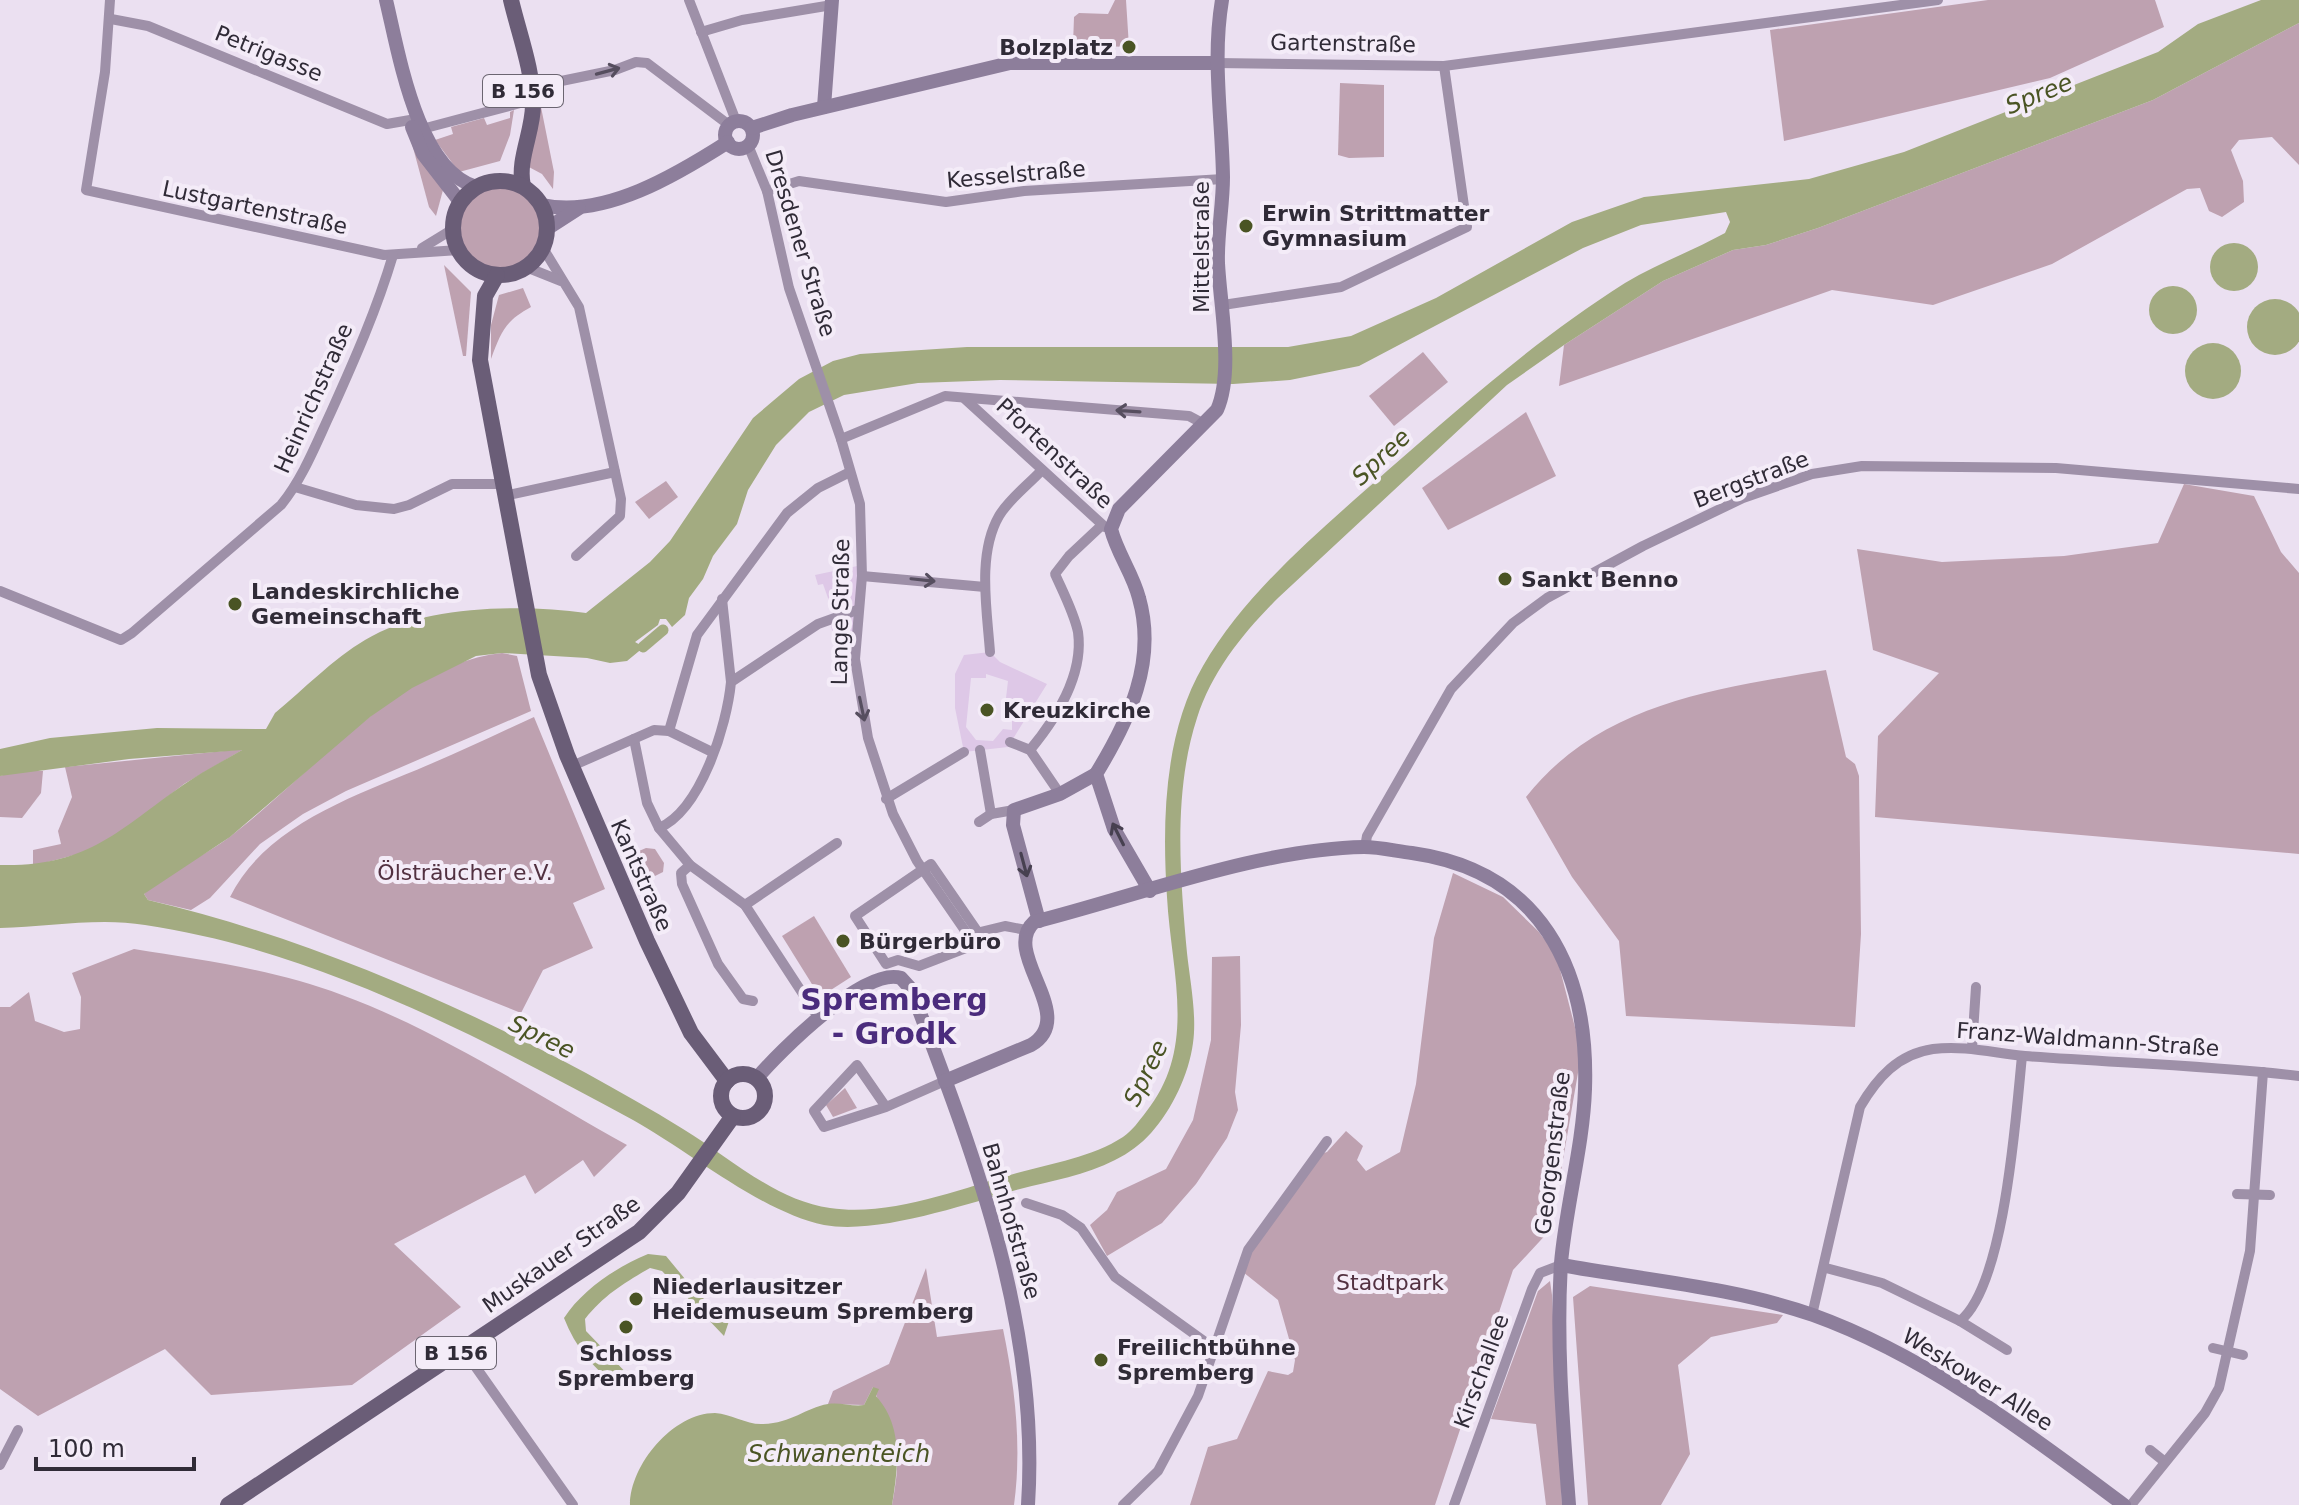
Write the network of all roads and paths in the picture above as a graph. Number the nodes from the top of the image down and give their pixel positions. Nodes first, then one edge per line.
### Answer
1 (110, 0) edge
2 (386, 0) edge
3 (501, 0) edge
4 (511, 0) edge
5 (689, 0) edge
6 (1222, 0) edge
7 (1938, 0) edge
8 (832, 2) edge
9 (111, 19) junction
10 (701, 32) junction
11 (1216, 63) junction
12 (1444, 66) junction
13 (528, 94) junction
14 (824, 107) junction
15 (732, 123) junction
16 (416, 125) junction
17 (752, 128) junction
18 (728, 142) junction
19 (748, 145) junction
20 (1223, 179) junction
21 (502, 180) junction
22 (523, 186) junction
23 (476, 187) junction
24 (767, 191) junction
25 (461, 203) junction
26 (542, 205) junction
27 (586, 205) junction
28 (548, 228) junction
29 (453, 229) junction
30 (543, 248) junction
31 (417, 250) junction
32 (459, 250) junction
33 (393, 255) junction
34 (526, 267) junction
35 (476, 268) junction
36 (497, 275) junction
37 (563, 282) junction
38 (1223, 305) junction
39 (812, 354) joint
40 (965, 399) junction
41 (1204, 424) junction
42 (841, 439) junction
43 (1042, 470) junction
44 (615, 472) junction
45 (850, 472) junction
46 (295, 487) junction
47 (502, 488) junction
48 (2299, 489) edge
49 (1106, 528) junction
50 (576, 556) dead end
51 (862, 576) junction
52 (985, 587) junction
53 (0, 591) edge
54 (722, 599) junction
55 (857, 610) junction
56 (990, 652) dead end
57 (731, 682) junction
58 (669, 731) junction
59 (634, 739) junction
60 (1010, 742) dead end
61 (980, 750) dead end
62 (1030, 750) junction
63 (712, 752) junction
64 (964, 752) dead end
65 (572, 766) junction
66 (1096, 774) junction
67 (1060, 794) junction
68 (886, 799) junction
69 (1014, 810) junction
70 (991, 814) junction
71 (979, 822) dead end
72 (659, 828) junction
73 (837, 843) dead end
74 (1365, 847) junction
75 (690, 865) junction
76 (920, 866) junction
77 (1155, 890) junction
78 (745, 905) junction
79 (1033, 924) junction
80 (978, 933) junction
81 (1976, 987) dead end
82 (753, 1001) dead end
83 (818, 1017) junction
84 (1972, 1048) junction
85 (2022, 1056) junction
86 (2263, 1072) junction
87 (2299, 1076) edge
88 (757, 1078) junction
89 (727, 1081) junction
90 (945, 1081) junction
91 (886, 1107) junction
92 (733, 1116) junction
93 (1327, 1141) dead end
94 (2237, 1194) dead end
95 (2255, 1194) junction
96 (2270, 1195) dead end
97 (1026, 1203) dead end
98 (1561, 1265) junction
99 (1826, 1268) junction
100 (1812, 1315) junction
101 (1960, 1321) junction
102 (2213, 1348) dead end
103 (463, 1349) junction
104 (1215, 1349) junction
105 (2007, 1350) dead end
106 (2226, 1352) junction
107 (2243, 1355) dead end
108 (18, 1430) dead end
109 (2150, 1450) dead end
110 (2165, 1462) junction
111 (0, 1465) edge
112 (228, 1505) edge
113 (573, 1505) edge
114 (1028, 1505) edge
115 (1123, 1505) edge
116 (1454, 1505) edge
117 (1569, 1505) edge
118 (2124, 1505) edge
119 (2131, 1505) edge

1 - 9 street
2 - 16 main road
3 - 13 main road, B 156
4 - 13 main road, B 156
5 - 10 street
6 - 11 main road, Mittelstraße
7 - 12 street, Gartenstraße
8 - 10 street
8 - 14 main road
9 - 16 street, Petrigasse
9 - 33 street, Lustgartenstraße
10 - 15 street
11 - 12 street, Gartenstraße
11 - 14 main road, Gartenstraße
11 - 20 main road, Mittelstraße
12 - 38 street
13 -> 15 street, Petrigasse
13 - 16 street, Petrigasse
13 - 21 main road, B 156
13 - 22 main road, B 156
14 - 17 main road, Gartenstraße
15 - 17 main road, Dresdener Straße
15 - 18 main road
16 - 23 main road
16 - 25 main road
17 - 19 main road, Dresdener Straße
18 - 19 main road, Dresdener Straße
18 - 27 main road
19 - 24 street, Dresdener Straße
20 - 24 street, Kesselstraße
20 - 38 main road, Mittelstraße
21 - 22 main road
21 - 23 main road
22 - 26 main road
23 - 25 main road
24 - 39 street, Dresdener Straße
25 - 29 main road
26 - 27 main road
26 - 28 main road
27 - 28 main road
28 - 30 main road
29 - 31 street, Lustgartenstraße
29 - 32 main road
30 - 34 main road
30 - 37 street
31 - 32 street, Lustgartenstraße
31 - 33 street, Lustgartenstraße
32 - 35 main road
33 - 46 street, Heinrichstraße
34 - 36 main road
34 - 37 street
35 - 36 main road
35 - 47 main road
36 - 47 main road
37 - 44 street
38 - 41 main road, Mittelstraße
39 - 42 street, Lange Straße
41 -> 40 street
40 - 42 street
40 - 43 street, Pfortenstraße
41 - 49 main road, Mittelstraße
42 - 45 street, Lange Straße
43 - 49 street, Pfortenstraße
43 - 52 street
44 - 47 street
44 - 50 street
45 - 51 street, Lange Straße
45 - 54 street
46 - 47 street
46 - 53 street, Heinrichstraße
47 - 65 main road, Kantstraße
48 - 74 street, Bergstraße
49 - 62 street
49 - 66 main road, Pfortenstraße
51 -> 52 street
51 - 55 street, Lange Straße
52 - 56 street
54 - 57 street
54 - 58 street
55 - 57 street
55 -> 68 street, Lange Straße
57 - 63 street
58 - 59 street
58 - 63 street
59 - 65 street
59 - 72 street
60 - 62 street
61 - 70 street
62 - 67 street
63 - 72 street
64 - 68 street
65 - 89 main road, Kantstraße
66 - 67 main road
77 -> 66 main road
67 - 69 main road
68 - 76 street, Lange Straße
69 - 70 street
69 -> 79 main road
70 - 71 street
72 - 75 street
73 - 78 street
74 - 77 main road, Georgenstraße
74 - 98 main road, Georgenstraße
75 - 78 street
75 - 82 street
76 - 80 street, Lange Straße
76 - 80 street
77 - 79 main road, Georgenstraße
78 - 83 street
79 - 80 street
79 - 90 main road
81 - 84 street
83 - 88 main road
83 - 90 main road, Bahnhofstraße
84 - 85 street, Franz-Waldmann-Straße
84 - 99 street, Franz-Waldmann-Straße
85 - 86 street, Franz-Waldmann-Straße
85 - 101 street
86 - 87 street, Franz-Waldmann-Straße
86 - 95 street
88 - 89 main road
88 - 92 main road, B 156
89 - 92 main road
90 - 91 street
90 - 114 main road, Bahnhofstraße
91 - 91 street
92 - 103 main road, Muskauer Straße / B 156
93 - 104 street
94 - 95 street
95 - 96 street
95 - 106 street
97 - 104 street
98 - 100 main road, Weskower Allee
98 - 116 street, Kirschallee
98 - 117 main road, Georgenstraße
99 - 100 street, Franz-Waldmann-Straße
99 - 101 street
100 - 118 main road, Weskower Allee
101 - 105 street
102 - 106 street
103 - 112 main road, Muskauer Straße / B 156
103 - 113 street
104 - 115 street
106 - 107 street
106 - 110 street
108 - 111 street
109 - 110 street
110 - 119 street

